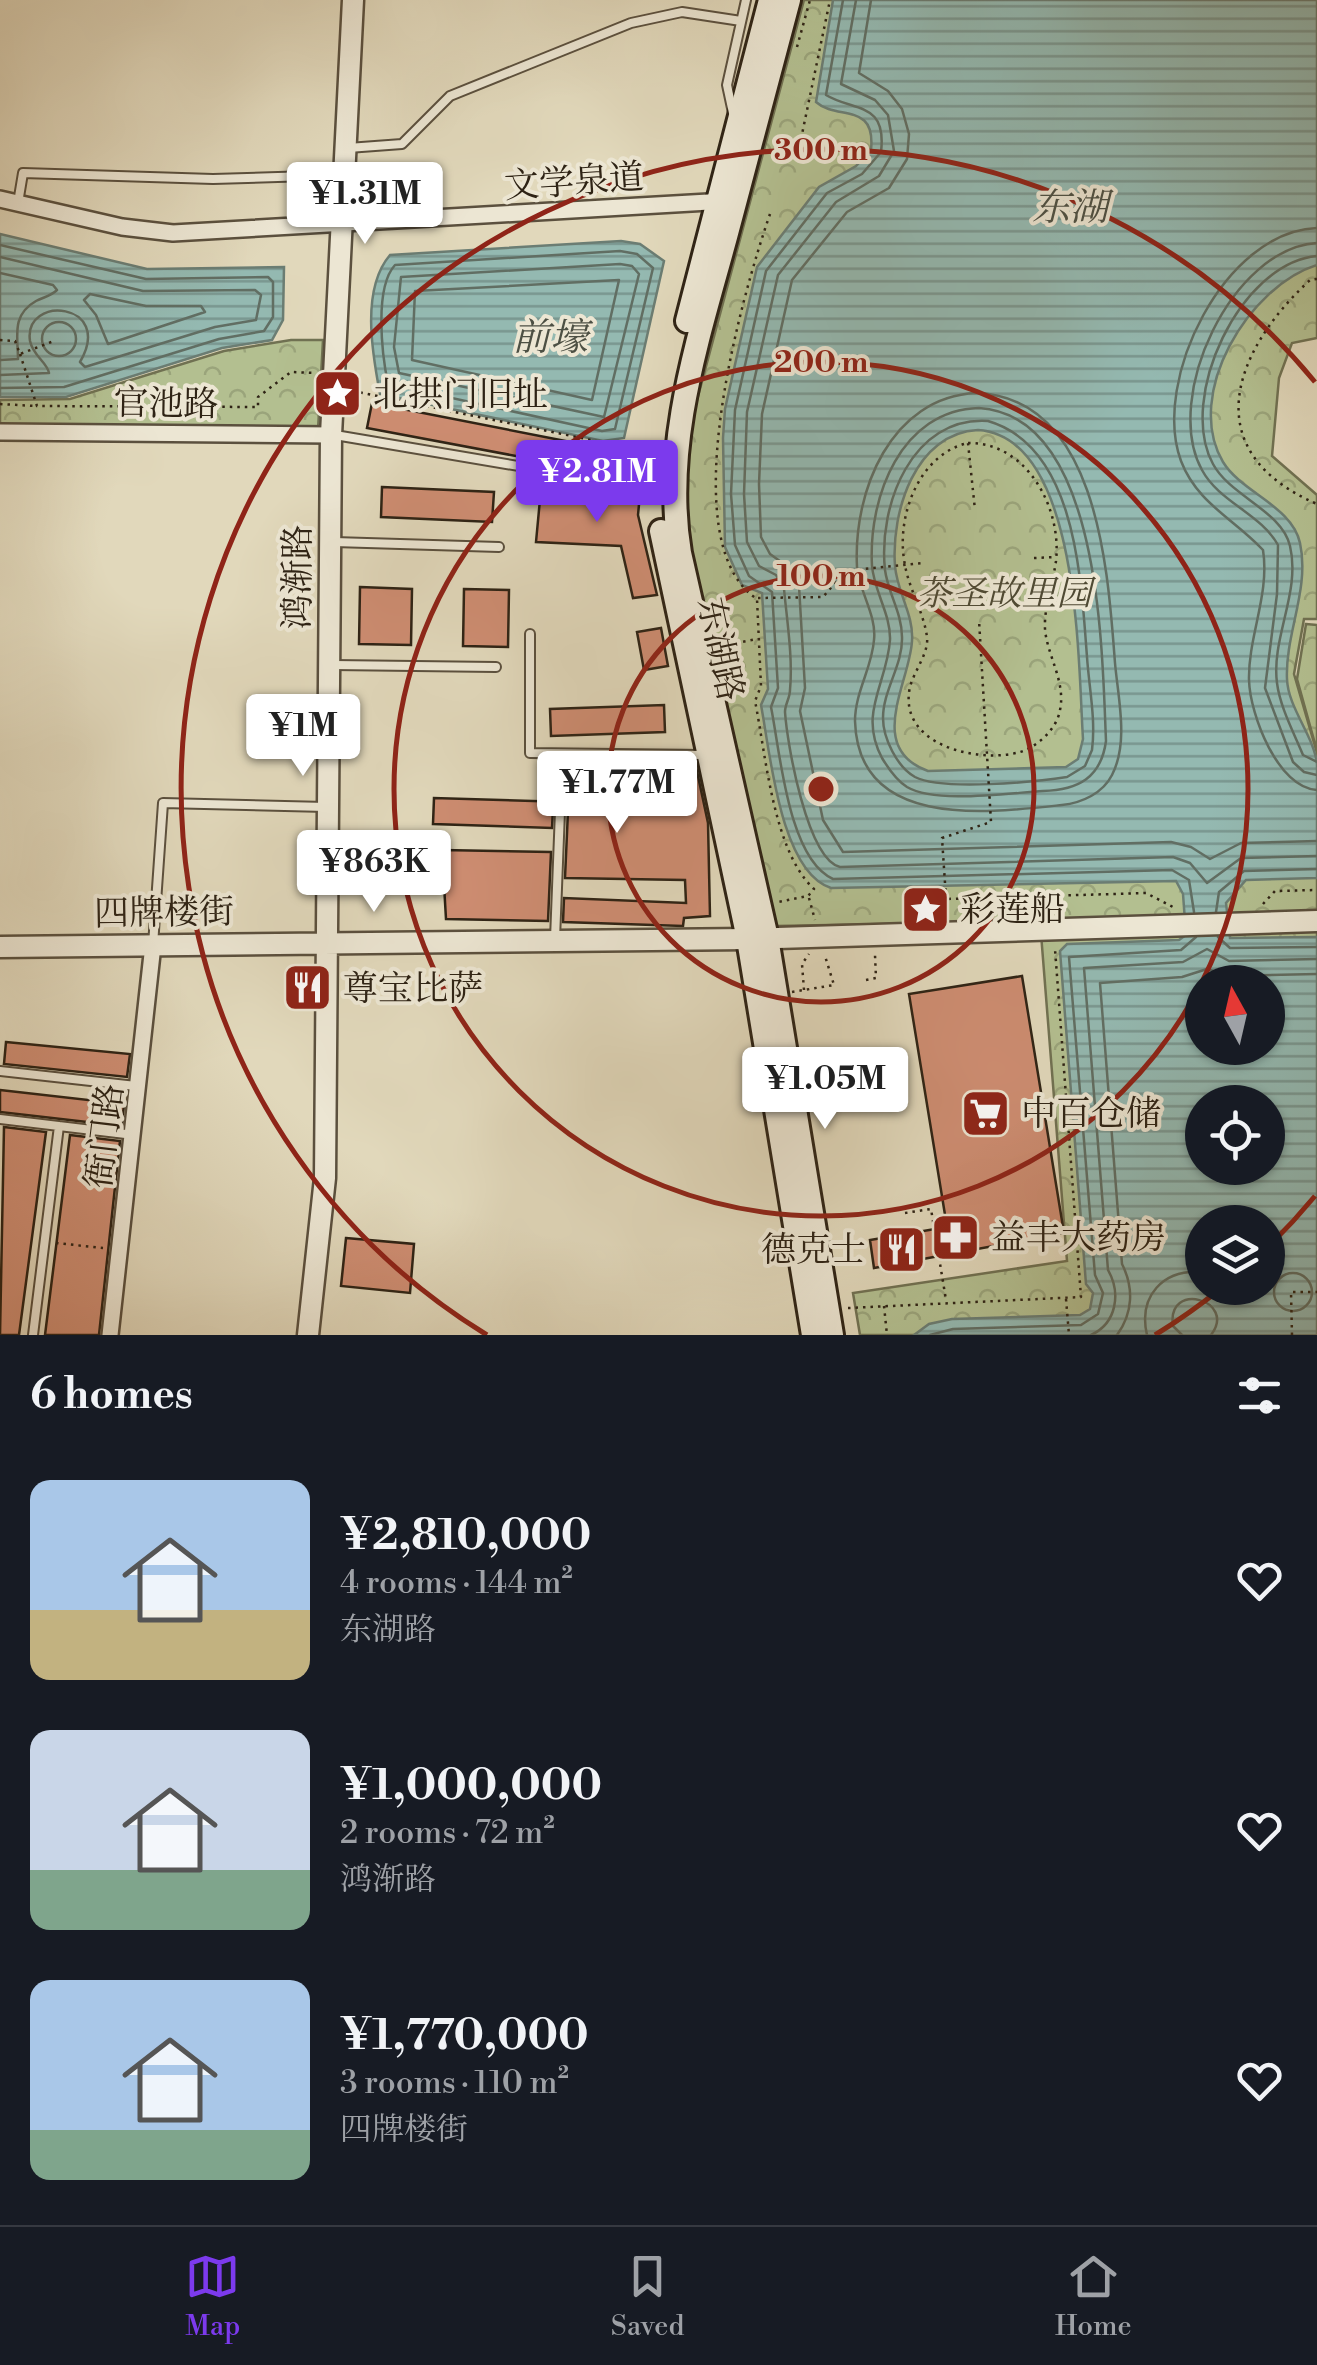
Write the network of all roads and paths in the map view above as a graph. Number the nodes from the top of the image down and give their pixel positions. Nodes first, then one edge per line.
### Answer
1 (353, 0) edge
2 (746, 0) edge
3 (770, 0) edge
4 (789, 0) edge
5 (830, 0) edge
6 (741, 21) junction
7 (752, 100) junction
8 (735, 127) junction
9 (801, 138) dead end
10 (343, 148) junction
11 (342, 176) junction
12 (0, 199) edge
13 (726, 200) junction
14 (18, 203) junction
15 (770, 214) dead end
16 (338, 226) junction
17 (1317, 278) edge
18 (0, 340) edge
19 (54, 342) dead end
20 (20, 354) junction
21 (332, 380) junction
22 (0, 404) edge
23 (37, 406) junction
24 (0, 432) edge
25 (330, 435) junction
26 (968, 443) junction
27 (662, 454) junction
28 (660, 490) junction
29 (1317, 504) edge
30 (975, 510) dead end
31 (330, 542) junction
32 (498, 547) dead end
33 (1056, 557) junction
34 (1034, 558) dead end
35 (923, 563) dead end
36 (904, 564) junction
37 (757, 598) junction
38 (979, 620) dead end
39 (530, 634) dead end
40 (758, 639) junction
41 (702, 650) junction
42 (329, 665) junction
43 (496, 667) dead end
44 (708, 755) junction
45 (987, 756) junction
46 (328, 807) junction
47 (560, 811) dead end
48 (1317, 890) edge
49 (808, 896) junction
50 (946, 898) junction
51 (760, 906) junction
52 (1173, 908) dead end
53 (1266, 913) junction
54 (1317, 921) edge
55 (915, 933) junction
56 (874, 934) junction
57 (758, 938) junction
58 (327, 940) junction
59 (555, 940) junction
60 (1051, 941) dead end
61 (821, 942) junction
62 (153, 944) junction
63 (0, 947) edge
64 (866, 980) dead end
65 (804, 990) junction
66 (776, 994) junction
67 (0, 1071) edge
68 (140, 1086) junction
69 (0, 1120) edge
70 (59, 1126) junction
71 (134, 1136) junction
72 (905, 1213) dead end
73 (45, 1241) junction
74 (120, 1251) junction
75 (1317, 1292) edge
76 (1066, 1297) junction
77 (946, 1301) junction
78 (883, 1305) junction
79 (848, 1308) dead end
80 (34, 1335) edge
81 (110, 1335) edge
82 (308, 1335) edge
83 (813, 1335) edge
84 (832, 1335) edge
85 (887, 1335) edge
86 (1070, 1335) edge
87 (1292, 1335) edge

1 - 10 street, 鸿渐路
2 - 6 lane
3 - 7 main road
4 - 7 main road
5 - 9 path
6 - 8 lane
6 - 10 lane
7 - 8 main road, 东湖路
7 - 13 main road, 东湖路
8 - 13 main road, 东湖路
10 - 11 street, 鸿渐路
11 - 14 lane
11 - 16 street, 鸿渐路
12 - 14 street, 文学泉道
13 - 16 street, 文学泉道
13 - 27 main road, 东湖路
13 - 41 main road, 东湖路
14 - 16 street, 文学泉道
15 - 37 path
16 - 21 street, 鸿渐路
17 - 29 path
18 - 20 path
19 - 20 path
20 - 23 path
21 - 23 path
21 - 25 street, 鸿渐路
21 - 27 path
22 - 23 path
24 - 25 street, 官池路
25 - 28 lane
25 - 31 street, 鸿渐路
26 - 30 path
26 - 33 path
26 - 36 path
27 - 28 main road, 东湖路
28 - 44 main road, 东湖路
31 - 32 lane
31 - 42 street, 鸿渐路
33 - 34 path
33 - 45 path
35 - 36 path
36 - 37 path
36 - 45 path
37 - 40 path
38 - 45 path
39 - 44 lane
40 - 41 path
40 - 49 path
41 - 51 main road, 东湖路
42 - 43 lane
42 - 46 street, 鸿渐路
44 - 57 main road, 东湖路
45 - 50 path
46 - 58 street, 鸿渐路
46 - 62 lane
47 - 59 lane
48 - 53 path
49 - 51 path
49 - 61 path
50 - 52 path
50 - 55 path
51 - 57 main road, 东湖路
53 - 54 street, 四牌楼街
53 - 55 street, 四牌楼街
55 - 56 street, 四牌楼街
56 - 61 street, 四牌楼街
56 - 64 path
57 - 59 street, 四牌楼街
57 - 61 street, 四牌楼街
57 - 66 main road, 东湖路
57 - 83 main road, 东湖路
58 - 59 street, 四牌楼街
58 - 62 street, 四牌楼街
58 - 82 street, 鸿渐路
60 - 76 path
61 - 65 path
61 - 65 path
62 - 63 street, 四牌楼街
62 - 68 street, 衙门路
65 - 66 path
66 - 84 main road, 东湖路
67 - 68 lane
68 - 71 street, 衙门路
69 - 70 lane
70 - 71 lane
70 - 73 lane
71 - 74 street, 衙门路
72 - 77 path
73 - 74 path
73 - 80 lane
74 - 81 street, 衙门路
75 - 87 path
76 - 77 path
76 - 86 path
77 - 78 path
78 - 79 path
78 - 85 path

